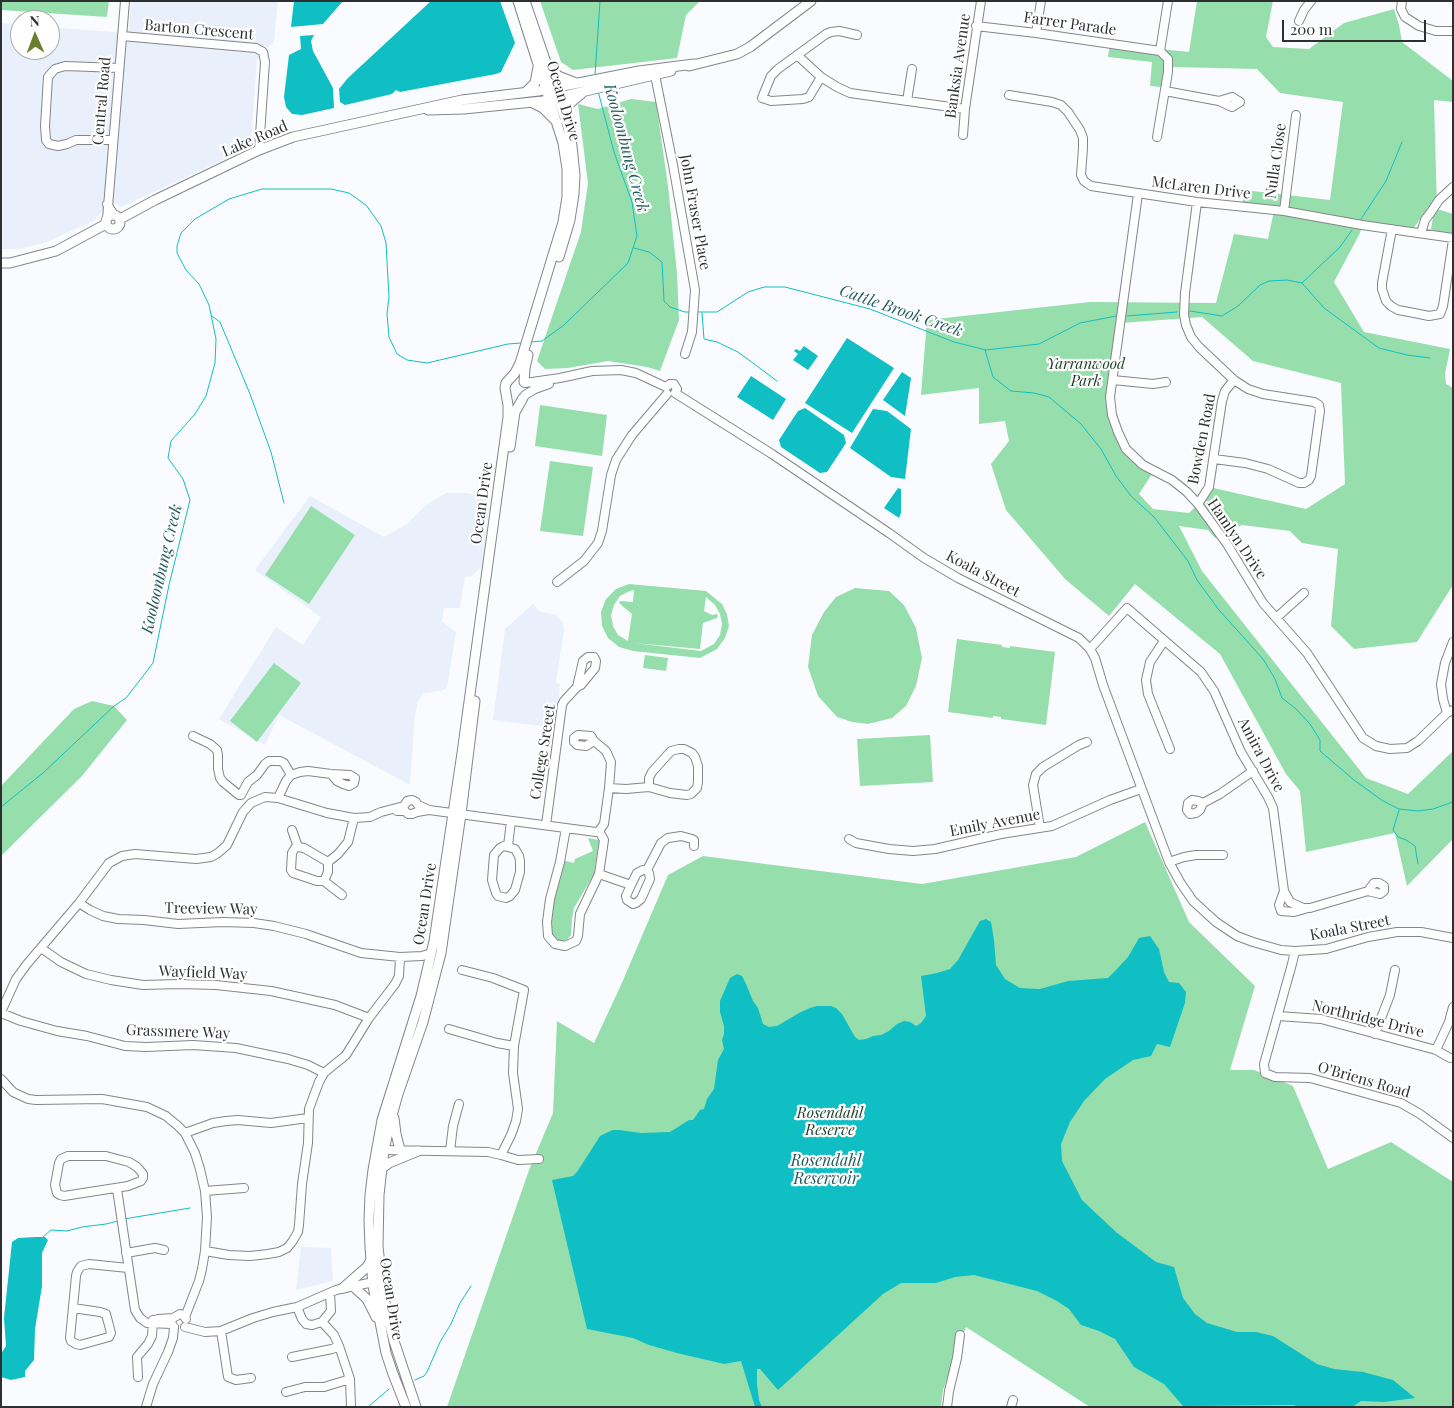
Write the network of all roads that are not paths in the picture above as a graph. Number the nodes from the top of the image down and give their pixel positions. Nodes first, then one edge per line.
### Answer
1 (124, 1) edge
2 (518, 1) edge
3 (525, 1) edge
4 (811, 1) edge
5 (980, 1) edge
6 (1041, 1) edge
7 (1168, 1) edge
8 (1311, 1) edge
9 (1402, 1) edge
10 (1299, 21) dead end
11 (976, 26) junction
12 (1453, 31) edge
13 (1036, 33) junction
14 (857, 35) dead end
15 (122, 36) junction
16 (1160, 51) junction
17 (797, 55) junction
18 (542, 64) junction
19 (119, 68) junction
20 (912, 69) dead end
21 (655, 72) junction
22 (821, 77) junction
23 (585, 87) junction
24 (550, 89) junction
25 (1165, 91) junction
26 (526, 92) junction
27 (1008, 95) dead end
28 (554, 99) junction
29 (907, 101) junction
30 (1219, 101) dead end
31 (531, 102) junction
32 (965, 109) junction
33 (411, 111) junction
34 (1296, 115) dead end
35 (561, 122) junction
36 (963, 135) dead end
37 (1157, 137) dead end
38 (113, 140) junction
39 (259, 150) junction
40 (1453, 187) edge
41 (1138, 194) junction
42 (1197, 202) junction
43 (1284, 211) junction
44 (112, 219) junction
45 (1392, 229) junction
46 (1424, 233) junction
47 (1453, 239) edge
48 (1, 263) edge
49 (527, 350) junction
50 (685, 354) dead end
51 (560, 378) junction
52 (1113, 380) junction
53 (1234, 380) junction
54 (508, 381) junction
55 (525, 382) junction
56 (1166, 382) dead end
57 (669, 391) junction
58 (507, 396) junction
59 (524, 397) junction
60 (1214, 459) junction
61 (1198, 504) junction
62 (557, 582) dead end
63 (1304, 593) dead end
64 (1276, 618) junction
65 (1164, 641) junction
66 (1453, 642) edge
67 (1090, 649) junction
68 (577, 687) dead end
69 (1450, 712) edge
70 (193, 736) dead end
71 (592, 739) dead end
72 (1087, 742) dead end
73 (1170, 749) dead end
74 (1253, 771) junction
75 (331, 774) dead end
76 (291, 775) junction
77 (649, 787) junction
78 (609, 788) junction
79 (1141, 789) junction
80 (278, 798) junction
81 (1203, 803) dead end
82 (405, 808) junction
83 (418, 808) junction
84 (457, 814) junction
85 (354, 818) junction
86 (511, 821) junction
87 (546, 825) junction
88 (566, 828) junction
89 (1040, 828) junction
90 (292, 830) dead end
91 (599, 831) junction
92 (849, 839) dead end
93 (298, 846) junction
94 (508, 846) junction
95 (694, 846) dead end
96 (1223, 855) dead end
97 (328, 862) junction
98 (1169, 862) junction
99 (647, 870) junction
100 (600, 874) junction
101 (324, 881) junction
102 (631, 885) junction
103 (1284, 891) junction
104 (1368, 891) dead end
105 (342, 895) dead end
106 (80, 902) junction
107 (1292, 903) junction
108 (1306, 909) junction
109 (1288, 912) junction
110 (1453, 938) edge
111 (41, 948) junction
112 (1295, 951) junction
113 (427, 954) junction
114 (400, 957) junction
115 (462, 970) dead end
116 (1395, 970) dead end
117 (1453, 1007) edge
118 (1, 1013) edge
119 (1278, 1016) junction
120 (369, 1018) junction
121 (449, 1029) dead end
122 (1375, 1034) junction
123 (514, 1046) junction
124 (1436, 1050) junction
125 (1450, 1058) dead end
126 (324, 1073) junction
127 (1, 1079) edge
128 (459, 1104) dead end
129 (393, 1113) junction
130 (308, 1118) junction
131 (185, 1134) junction
132 (1453, 1138) edge
133 (380, 1150) junction
134 (400, 1150) junction
135 (418, 1151) junction
136 (450, 1152) junction
137 (501, 1154) junction
138 (539, 1159) dead end
139 (382, 1168) junction
140 (244, 1188) dead end
141 (117, 1189) junction
142 (205, 1191) junction
143 (164, 1250) dead end
144 (205, 1251) junction
145 (126, 1253) junction
146 (371, 1260) junction
147 (128, 1268) junction
148 (377, 1283) junction
149 (343, 1288) junction
150 (356, 1288) junction
151 (331, 1292) junction
152 (296, 1307) junction
153 (73, 1308) junction
154 (153, 1322) junction
155 (179, 1322) junction
156 (322, 1322) junction
157 (380, 1323) junction
158 (221, 1331) junction
159 (960, 1335) dead end
160 (339, 1346) junction
161 (292, 1356) dead end
162 (138, 1377) dead end
163 (251, 1378) dead end
164 (350, 1379) junction
165 (286, 1392) dead end
166 (146, 1407) edge
167 (351, 1407) edge
168 (406, 1407) edge
169 (416, 1407) edge
170 (947, 1407) edge

1 - 15 street, Central Road
2 - 18 main road, Ocean Drive
3 - 18 main road, Ocean Drive
4 - 21 main road, Lake Road
5 - 11 street, Banksia Avenue
6 - 13 street
7 - 16 street
8 - 10 street
9 - 12 street
11 - 13 street, Farrer Parade
11 - 32 street, Banksia Avenue
13 - 16 street, Farrer Parade
14 - 17 street
15 - 19 street, Central Road
15 - 39 street, Barton Crescent
16 - 25 street
17 - 22 street
17 - 22 street
18 - 23 main road
18 - 24 main road, Ocean Drive
18 - 26 main road
19 - 38 street, Central Road
19 - 38 street
20 - 29 street
21 - 23 main road, Lake Road
21 - 50 street, John Fraser Place
22 - 29 street
23 - 24 main road, Lake Road
23 - 28 main road, Lake Road
23 - 35 main road
24 - 26 main road, Lake Road
24 - 28 main road, Ocean Drive
25 - 30 street
25 - 37 street
26 - 33 main road, Lake Road
27 - 41 street, McLaren Drive
28 - 31 main road, Lake Road
28 - 35 main road, Ocean Drive
29 - 32 street
31 - 33 main road, Lake Road
31 - 35 main road
32 - 36 street, Banksia Avenue
33 - 39 main road, Lake Road
34 - 43 street, Nulla Close
35 - 49 main road, Ocean Drive
38 - 44 street, Central Road
39 - 44 main road, Lake Road
40 - 46 street
41 - 42 street, McLaren Drive
41 - 52 street, Hamlyn Drive
42 - 43 street, McLaren Drive
42 - 53 street
43 - 45 street, McLaren Drive
44 - 48 main road, Lake Road
45 - 46 street, McLaren Drive
45 - 47 street
46 - 47 street, McLaren Drive
49 - 54 main road, Ocean Drive
49 - 55 main road, Ocean Drive
51 - 55 street, Koala Street
51 - 57 street, Koala Street
51 - 59 street, Koala Street
52 - 56 street
52 - 61 street, Hamlyn Drive
53 - 60 street, Bowden Road
53 - 60 street
54 - 55 main road
54 - 58 main road
55 - 59 main road
57 - 62 street
57 - 67 street, Koala Street
58 - 59 main road
58 - 84 main road, Ocean Drive
59 - 84 main road, Ocean Drive
60 - 61 street, Bowden Road
61 - 64 street, Hamlyn Drive
63 - 64 street
64 - 69 street, Hamlyn Drive
65 - 67 street, Amira Drive
65 - 73 street
65 - 74 street, Amira Drive
66 - 69 street
67 - 79 street, Koala Street
68 - 87 street, College Sreeet
70 - 76 street
71 - 78 street
72 - 89 street
74 - 81 street
74 - 103 street, Amira Drive
75 - 76 street
76 - 80 street
77 - 77 street
77 - 78 street
78 - 91 street
79 - 89 street, Emily Avenue
79 - 98 street, Koala Street
80 - 85 street
80 - 106 street
82 - 83 street
82 - 83 street
82 - 85 street
83 - 84 street
84 - 86 street
84 - 113 main road, Ocean Drive
84 - 129 main road, Ocean Drive
85 - 97 street
86 - 87 street
86 - 94 street
87 - 88 street
88 - 91 street
88 - 100 street
89 - 92 street, Emily Avenue
90 - 93 street
91 - 100 street
93 - 97 street
93 - 101 street
94 - 94 street
95 - 99 street
96 - 98 street
97 - 101 street
98 - 112 street, Koala Street
99 - 102 street
99 - 102 street
100 - 102 street
101 - 105 street
103 - 107 street, Amira Drive
103 - 109 street
104 - 108 street
106 - 111 street
106 - 114 street, Treeview Way
107 - 108 street
107 - 109 street
108 - 109 street
110 - 112 street, Koala Street
111 - 118 street
111 - 120 street, Wayfield Way
112 - 119 street, O'Briens Road
113 - 114 street, Treeview Way
113 - 133 main road, Ocean Drive
114 - 120 street
115 - 123 street
116 - 122 street
117 - 124 street
118 - 126 street, Grassmere Way
119 - 122 street, Northridge Drive
119 - 132 street, O'Briens Road
120 - 126 street
121 - 123 street
122 - 124 street, Northridge Drive
123 - 137 street
124 - 125 street, Northridge Drive
126 - 130 street
127 - 131 street
128 - 136 street
129 - 133 main road, Ocean Drive
129 - 134 main road
130 - 131 street
130 - 144 street
131 - 142 street
133 - 134 street
133 - 139 main road, Ocean Drive
133 - 146 main road, Ocean Drive
134 - 135 street
135 - 136 street
135 - 139 main road
136 - 137 street
137 - 138 street
139 - 148 main road, Ocean Drive
140 - 142 street
141 - 141 street
141 - 145 street
142 - 144 street
143 - 145 street
144 - 155 street
145 - 147 street
146 - 148 main road, Ocean Drive
146 - 149 main road
147 - 153 street
147 - 154 street
148 - 149 street
148 - 150 street
148 - 157 main road, Ocean Drive
148 - 169 main road, Ocean Drive
149 - 151 street
150 - 151 street
150 - 157 main road
151 - 152 street
151 - 156 street
152 - 156 street
152 - 158 street
153 - 153 street
154 - 155 street
154 - 162 street
155 - 158 street
155 - 166 street
156 - 160 street
157 - 168 main road, Ocean Drive
158 - 163 street
159 - 170 street
160 - 161 street
160 - 164 street
164 - 165 street
164 - 167 street

